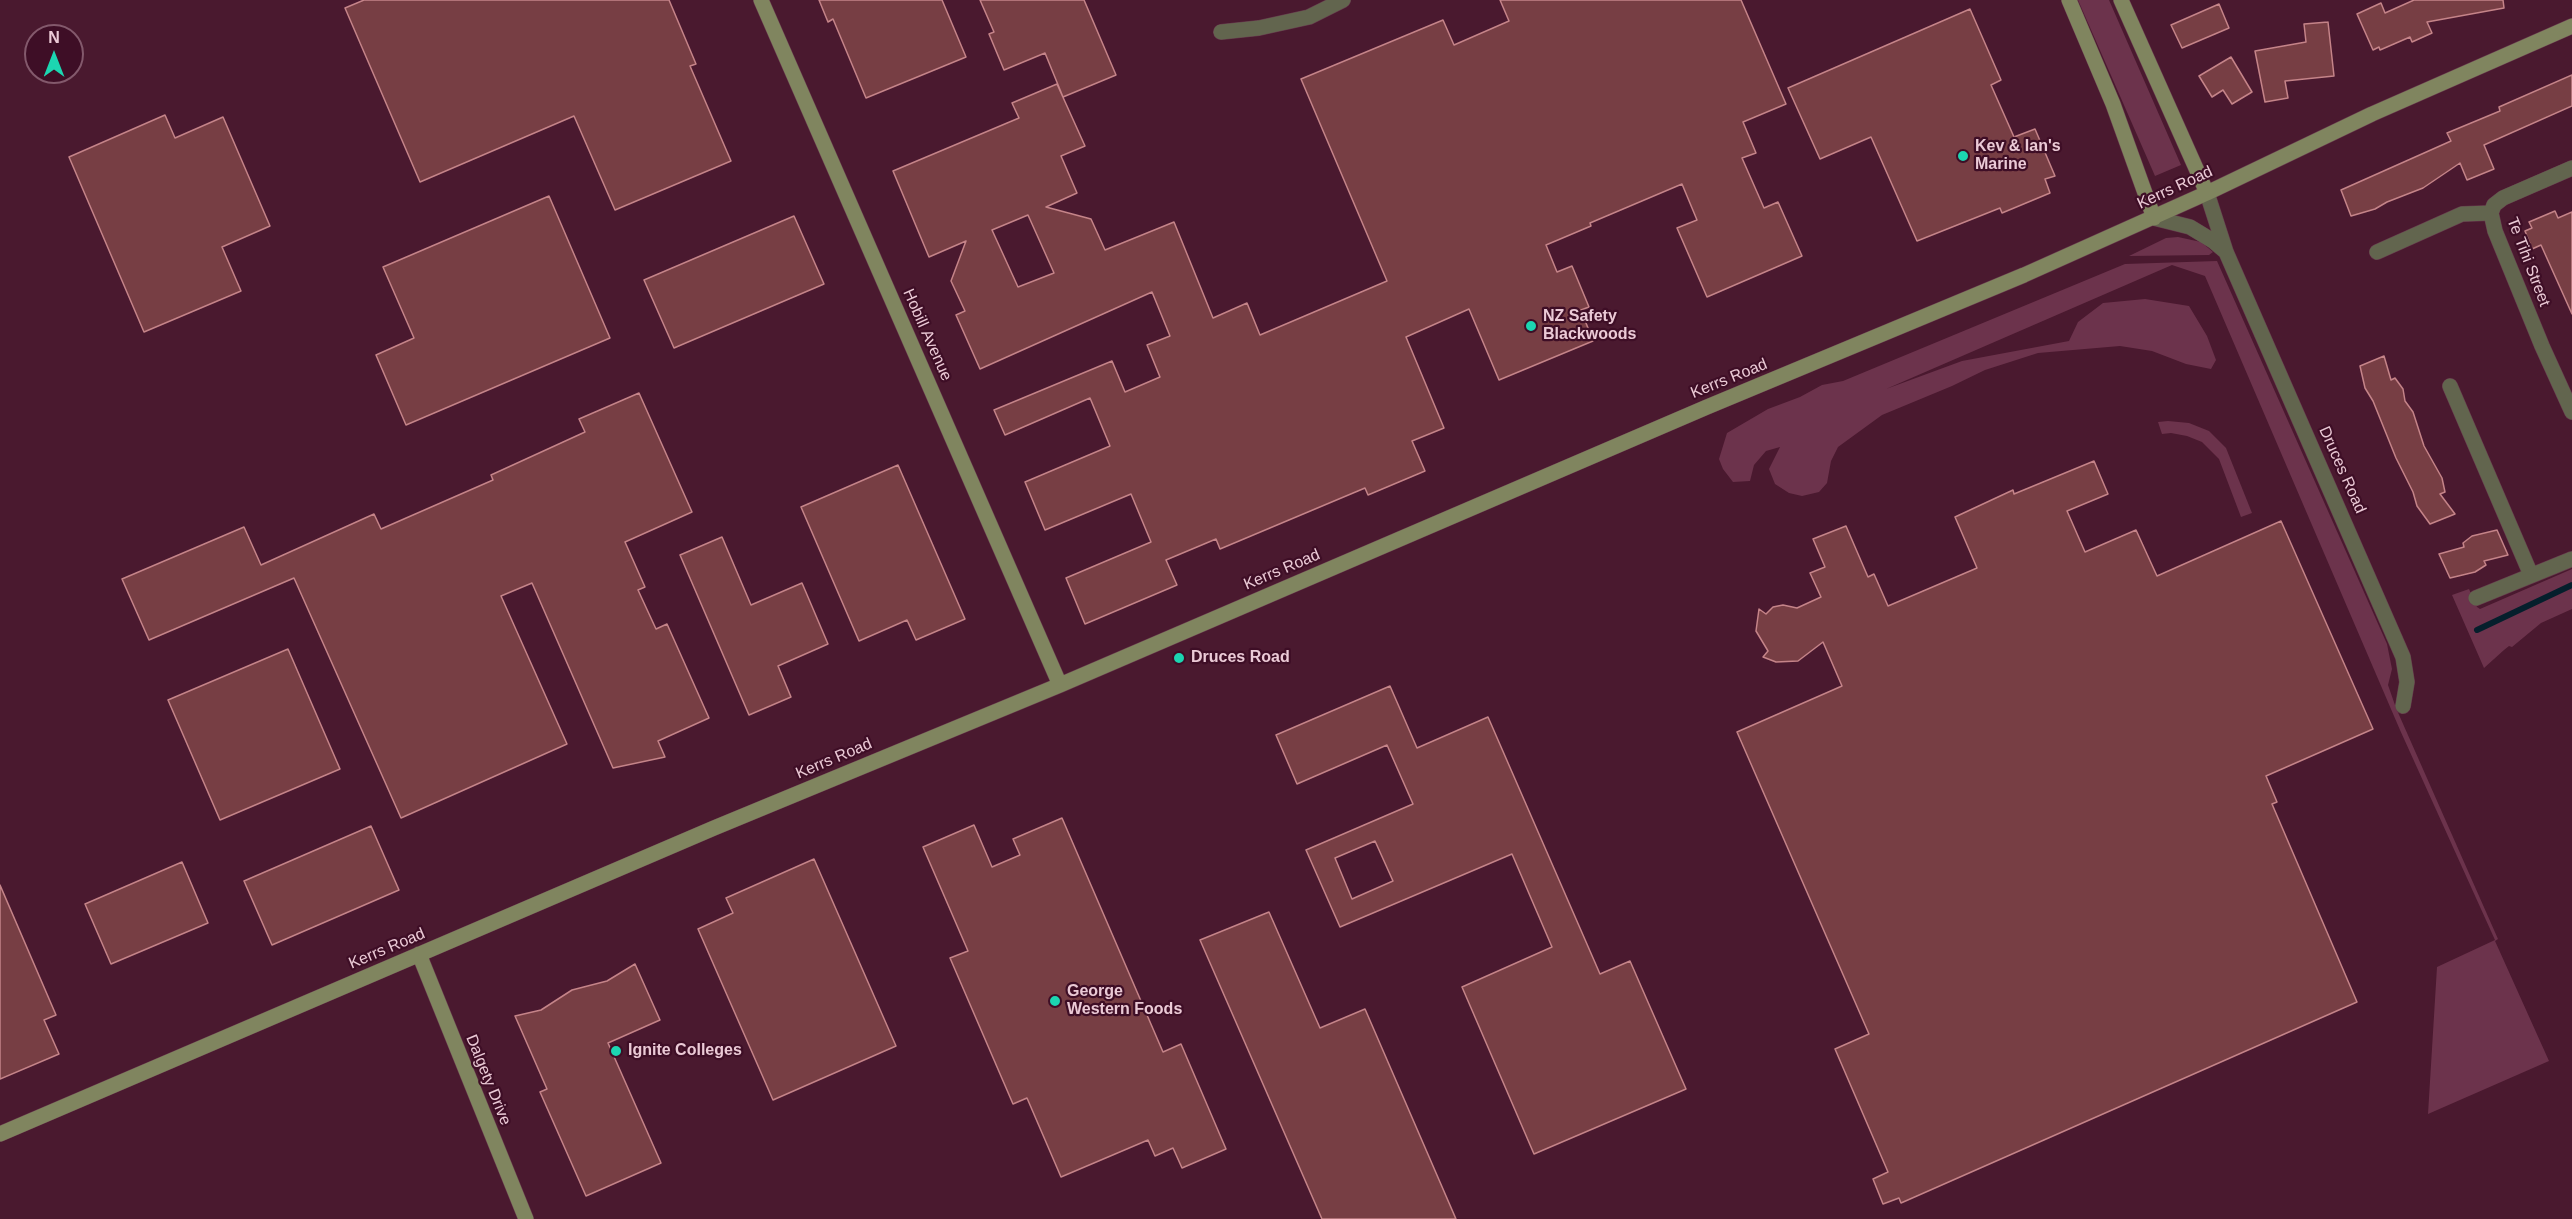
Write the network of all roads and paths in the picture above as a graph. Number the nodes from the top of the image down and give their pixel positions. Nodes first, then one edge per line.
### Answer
1 (761, 0) edge
2 (1343, 0) edge
3 (2069, 0) edge
4 (2121, 0) edge
5 (2572, 26) edge
6 (1221, 32) dead end
7 (2572, 168) edge
8 (2207, 193) junction
9 (2491, 213) junction
10 (2154, 218) junction
11 (2226, 252) junction
12 (2377, 252) dead end
13 (2450, 386) dead end
14 (2572, 412) edge
15 (2572, 559) edge
16 (2530, 575) junction
17 (2475, 598) dead end
18 (1060, 685) junction
19 (2403, 706) dead end
20 (419, 954) junction
21 (0, 1134) edge
22 (526, 1219) edge

1 - 18 main road, Hobill Avenue
2 - 6 street
3 - 10 main road
4 - 8 main road, Druces Road
5 - 8 main road, Kerrs Road
7 - 9 street, Te Tihi Street
8 - 10 main road, Kerrs Road
8 - 11 street, Druces Road
9 - 12 street
9 - 14 street, Te Tihi Street
10 - 11 street
10 - 18 main road, Kerrs Road
11 - 19 street, Druces Road
13 - 16 street
15 - 16 street
16 - 17 street
18 - 20 main road, Kerrs Road
20 - 21 main road, Kerrs Road
20 - 22 main road, Dalgety Drive

